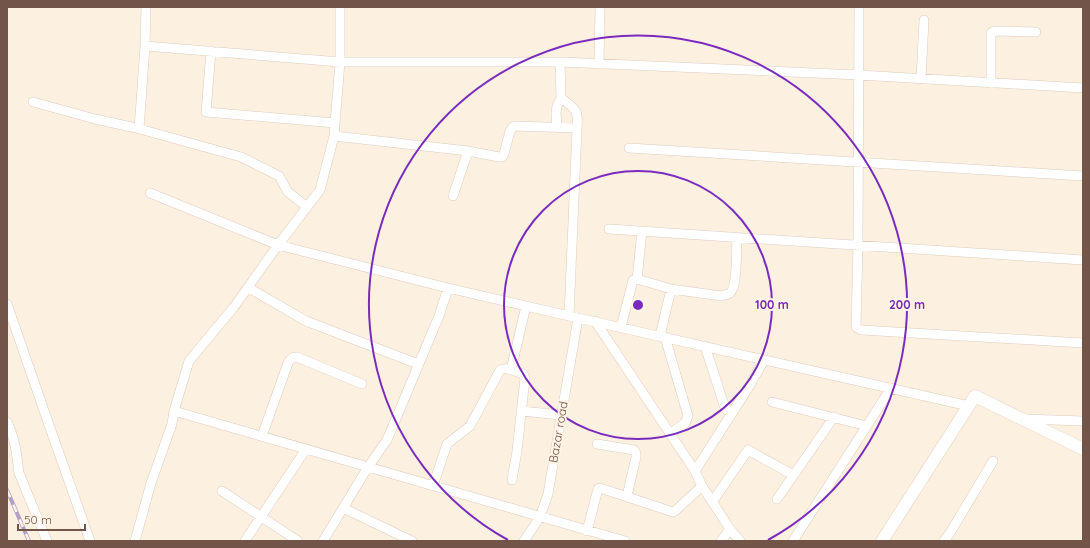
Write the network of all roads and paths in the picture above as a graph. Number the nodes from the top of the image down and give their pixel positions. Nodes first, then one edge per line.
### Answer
1 (146, 7) edge
2 (340, 7) edge
3 (600, 7) edge
4 (859, 7) edge
5 (924, 20) dead end
6 (1036, 32) dead end
7 (145, 46) junction
8 (211, 51) junction
9 (340, 62) junction
10 (560, 62) junction
11 (599, 64) junction
12 (859, 76) junction
13 (921, 79) junction
14 (990, 83) junction
15 (1083, 88) edge
16 (561, 98) junction
17 (33, 102) dead end
18 (335, 123) junction
19 (557, 127) junction
20 (577, 128) junction
21 (139, 129) junction
22 (334, 136) junction
23 (628, 148) dead end
24 (468, 150) junction
25 (858, 162) junction
26 (1083, 176) edge
27 (150, 193) dead end
28 (453, 196) dead end
29 (307, 207) junction
30 (609, 229) dead end
31 (642, 231) junction
32 (737, 237) junction
33 (858, 244) junction
34 (278, 246) junction
35 (1083, 260) edge
36 (637, 280) junction
37 (249, 288) junction
38 (448, 288) junction
39 (671, 289) junction
40 (7, 304) edge
41 (526, 306) junction
42 (574, 317) junction
43 (595, 322) junction
44 (621, 328) junction
45 (662, 337) junction
46 (1083, 343) edge
47 (705, 346) junction
48 (764, 360) junction
49 (418, 364) junction
50 (511, 370) junction
51 (362, 384) dead end
52 (891, 388) junction
53 (772, 402) dead end
54 (969, 406) junction
55 (174, 411) junction
56 (521, 411) junction
57 (732, 413) junction
58 (561, 415) junction
59 (834, 417) junction
60 (1022, 419) junction
61 (1083, 421) edge
62 (7, 422) edge
63 (867, 426) junction
64 (670, 434) junction
65 (262, 436) junction
66 (597, 444) dead end
67 (306, 449) junction
68 (1083, 449) edge
69 (993, 461) dead end
70 (368, 467) junction
71 (695, 471) junction
72 (793, 476) junction
73 (512, 480) dead end
74 (433, 486) junction
75 (702, 486) junction
76 (222, 491) dead end
77 (627, 496) junction
78 (777, 500) dead end
79 (713, 501) junction
80 (343, 508) junction
81 (261, 517) junction
82 (540, 517) junction
83 (730, 529) junction
84 (587, 531) junction
85 (408, 540) edge
86 (47, 541) edge
87 (90, 541) edge
88 (135, 541) edge
89 (245, 541) edge
90 (298, 541) edge
91 (323, 541) edge
92 (524, 541) edge
93 (625, 541) edge
94 (721, 541) edge
95 (740, 541) edge
96 (793, 541) edge
97 (882, 541) edge
98 (944, 541) edge

1 - 7 street
2 - 9 street
3 - 11 street
4 - 12 street
5 - 13 street
6 - 14 street
7 - 8 street
7 - 21 street
8 - 9 street
8 - 18 street
9 - 10 street
9 - 18 street
10 - 11 street
10 - 16 street
11 - 12 street
12 - 13 street
12 - 25 street
13 - 14 street
14 - 15 street
16 - 19 street
16 - 20 street, Bazar road
17 - 21 street
18 - 22 street
19 - 20 street
19 - 24 street
20 - 42 street, Bazar road
21 - 29 street
22 - 24 street
22 - 29 street
23 - 25 street
24 - 28 street
25 - 26 street
25 - 33 street
27 - 34 street
29 - 34 street
30 - 31 street
31 - 32 street
31 - 36 street
32 - 33 street
32 - 39 street
33 - 35 street
33 - 46 street
34 - 37 street
34 - 38 street
36 - 39 street
36 - 44 street
37 - 49 street
37 - 55 street
38 - 41 street
38 - 49 street
39 - 45 street
40 - 87 street
41 - 42 street
41 - 50 street
42 - 43 street
42 - 58 street, Bazar road
43 - 44 street
43 - 64 street
44 - 45 street
45 - 47 street
45 - 64 street
47 - 48 street
47 - 57 street
48 - 52 street
48 - 57 street
49 - 70 street
50 - 56 street
50 - 74 street
51 - 65 street
52 - 54 street
52 - 63 street
53 - 59 street
54 - 60 street
54 - 97 street
55 - 65 street
55 - 88 street
56 - 58 street
56 - 73 street
57 - 71 street
58 - 82 street, Bazar road
59 - 63 street
59 - 72 street
60 - 61 street
60 - 68 street
62 - 86 street
63 - 96 street
64 - 71 street
65 - 67 street
66 - 77 street
67 - 70 street
67 - 81 street
69 - 98 street
70 - 74 street
70 - 80 street
71 - 75 street
72 - 78 street
72 - 79 street
74 - 82 street
75 - 77 street
75 - 79 street
76 - 81 street
77 - 84 street
79 - 83 street
80 - 85 street
80 - 91 street
81 - 89 street
81 - 90 street
82 - 84 street
82 - 92 street, Bazar road
83 - 94 street
83 - 95 street
84 - 93 street

